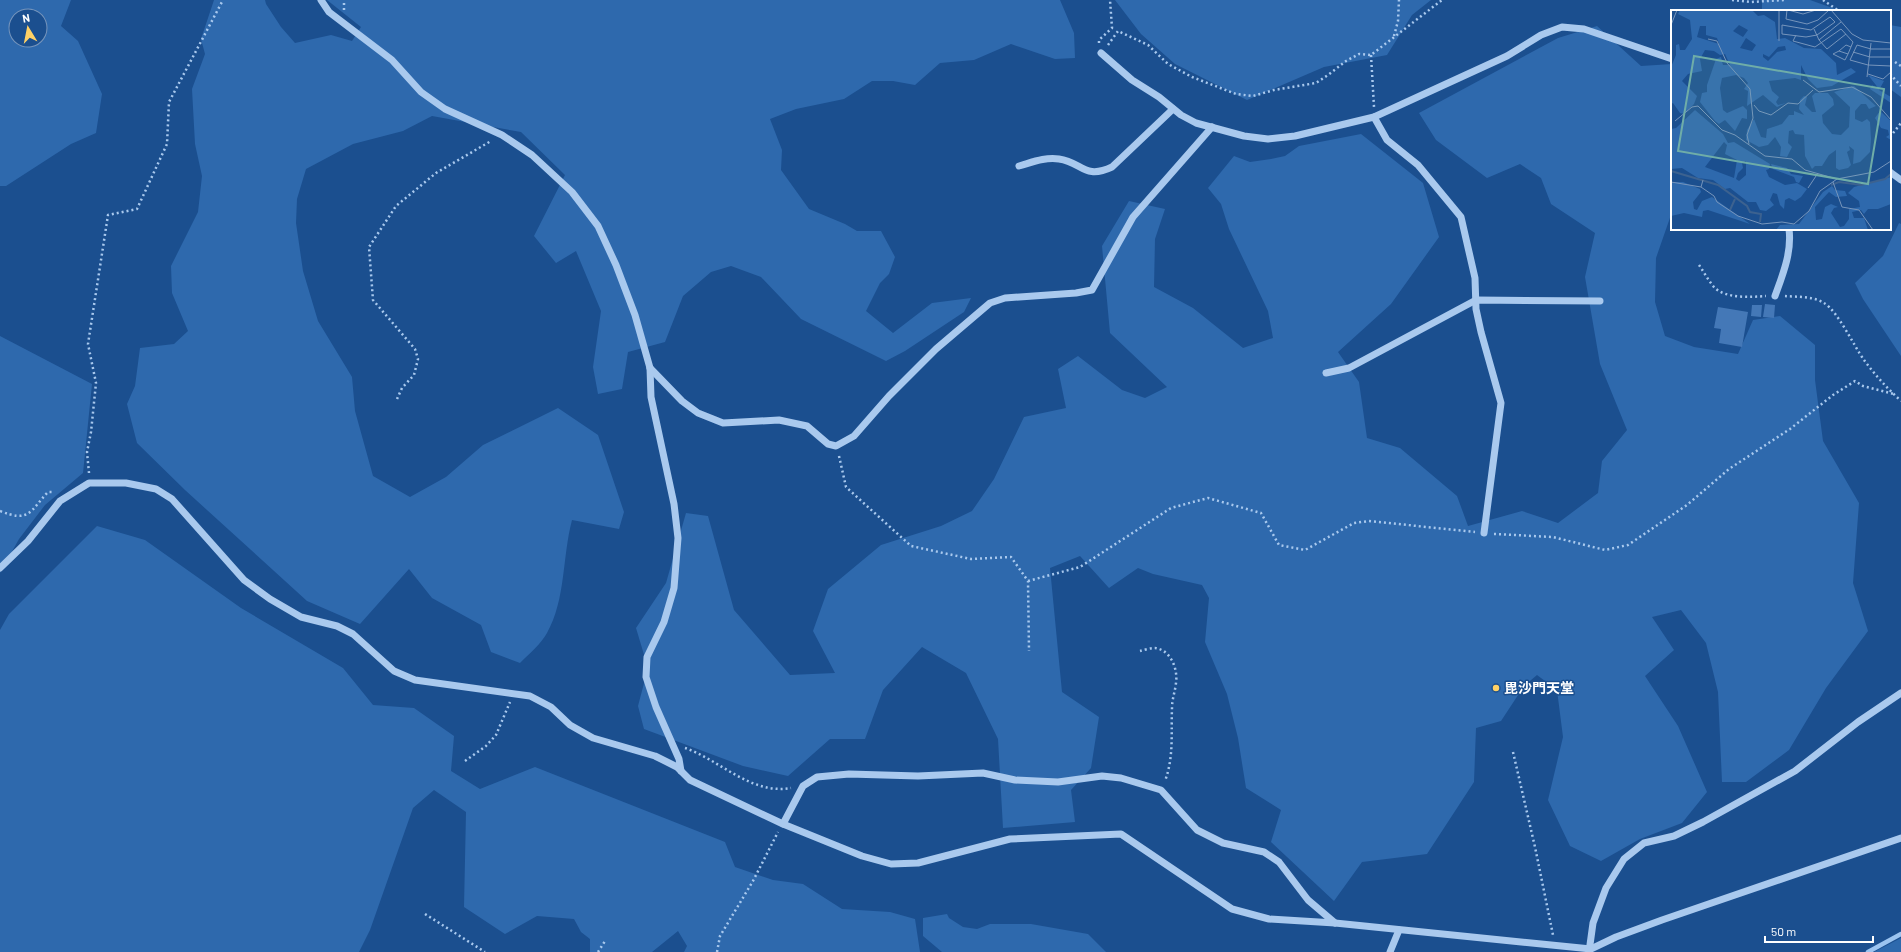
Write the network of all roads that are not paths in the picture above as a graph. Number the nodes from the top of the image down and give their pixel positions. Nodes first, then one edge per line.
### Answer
1 (321, 0) edge
2 (1101, 53) road end
3 (1671, 59) edge
4 (1173, 109) junction
5 (1374, 117) junction
6 (1212, 128) junction
7 (1019, 166) dead end
8 (1891, 173) edge
9 (1901, 180) edge
10 (1789, 230) edge
11 (1775, 296) road end
12 (1476, 300) junction
13 (1600, 301) dead end
14 (650, 368) junction
15 (1326, 373) dead end
16 (1484, 533) road end
17 (0, 568) edge
18 (1901, 693) edge
19 (681, 771) junction
20 (783, 824) junction
21 (1901, 838) edge
22 (1335, 923) junction
23 (1399, 930) junction
24 (1590, 951) edge
25 (1390, 952) edge

1 - 14 street
2 - 4 street
3 - 5 street
4 - 6 street
4 - 7 street
5 - 6 street
5 - 12 street
6 - 14 street
8 - 9 street
10 - 11 street
12 - 13 street
12 - 15 street
12 - 16 street
14 - 19 street
17 - 19 street
18 - 24 street
19 - 20 street
20 - 22 street
20 - 22 street
21 - 24 street
22 - 23 street
23 - 24 street
23 - 25 street

